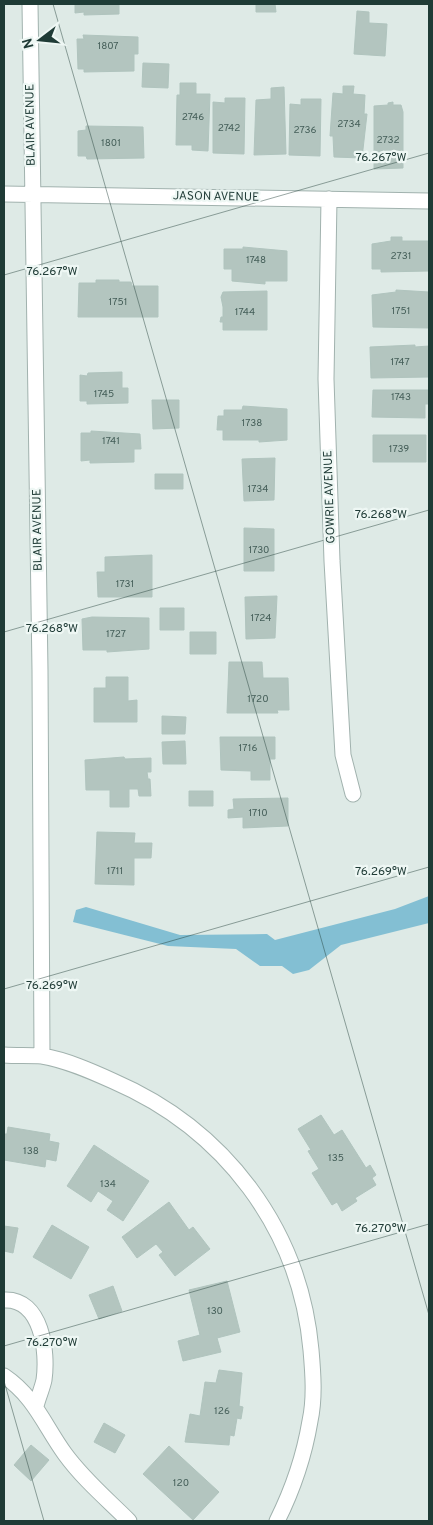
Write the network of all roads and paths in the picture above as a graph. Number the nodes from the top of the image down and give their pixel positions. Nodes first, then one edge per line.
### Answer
1 (30, 4) edge
2 (4, 194) edge
3 (32, 194) junction
4 (329, 199) junction
5 (429, 201) edge
6 (353, 794) dead end
7 (4, 1055) edge
8 (42, 1056) junction
9 (4, 1300) edge
10 (4, 1376) edge
11 (36, 1406) junction
12 (129, 1521) edge
13 (277, 1521) edge

1 - 3 street, BLAIR AVENUE
2 - 3 street, JASON AVENUE
3 - 4 street, JASON AVENUE
3 - 8 street, BLAIR AVENUE
4 - 5 street, JASON AVENUE
4 - 6 street, GOWRIE AVENUE
7 - 8 street
8 - 13 street
9 - 11 street
10 - 11 street
11 - 12 street

